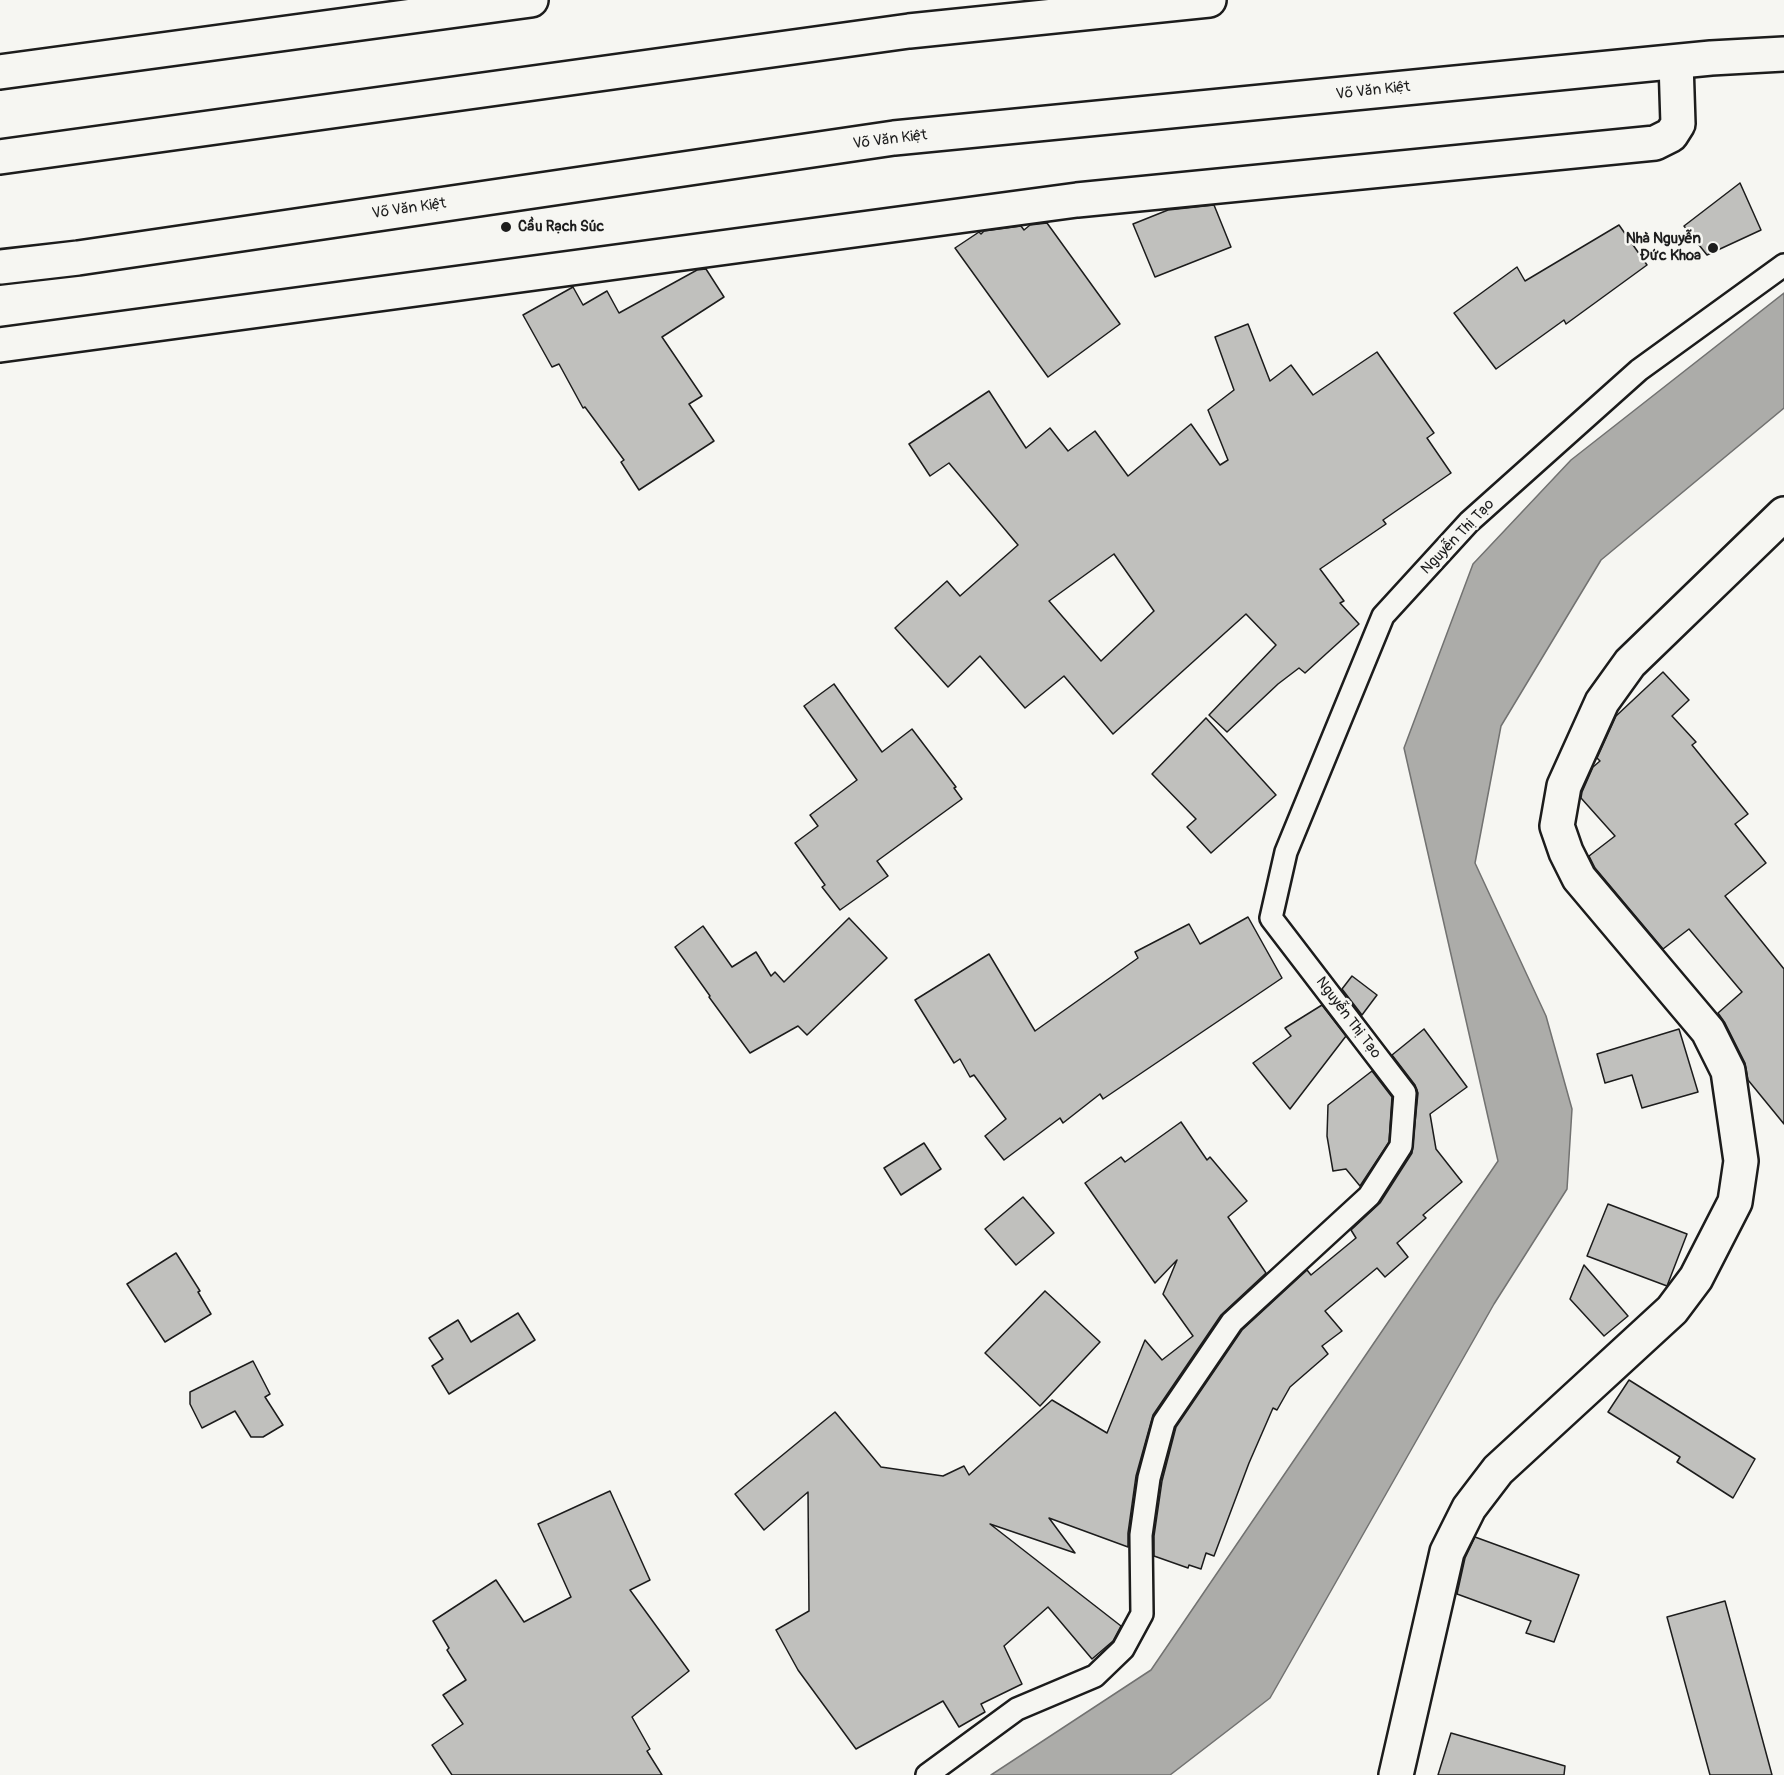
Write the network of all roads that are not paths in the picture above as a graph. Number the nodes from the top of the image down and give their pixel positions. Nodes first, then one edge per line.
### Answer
1 (531, 0) edge
2 (1209, 0) edge
3 (1130, 3) edge
4 (1784, 54) edge
5 (1676, 62) junction
6 (0, 72) edge
7 (0, 157) edge
8 (1784, 265) edge
9 (0, 267) edge
10 (0, 345) edge
11 (1784, 514) edge
12 (927, 1775) edge
13 (1396, 1775) edge

1 - 6 street
2 - 3 street
3 - 7 street
4 - 5 street, Võ Văn Kiệt
5 - 9 street, Võ Văn Kiệt
5 - 10 street
8 - 12 lane, Nguyễn Thị Tạo
11 - 13 street

